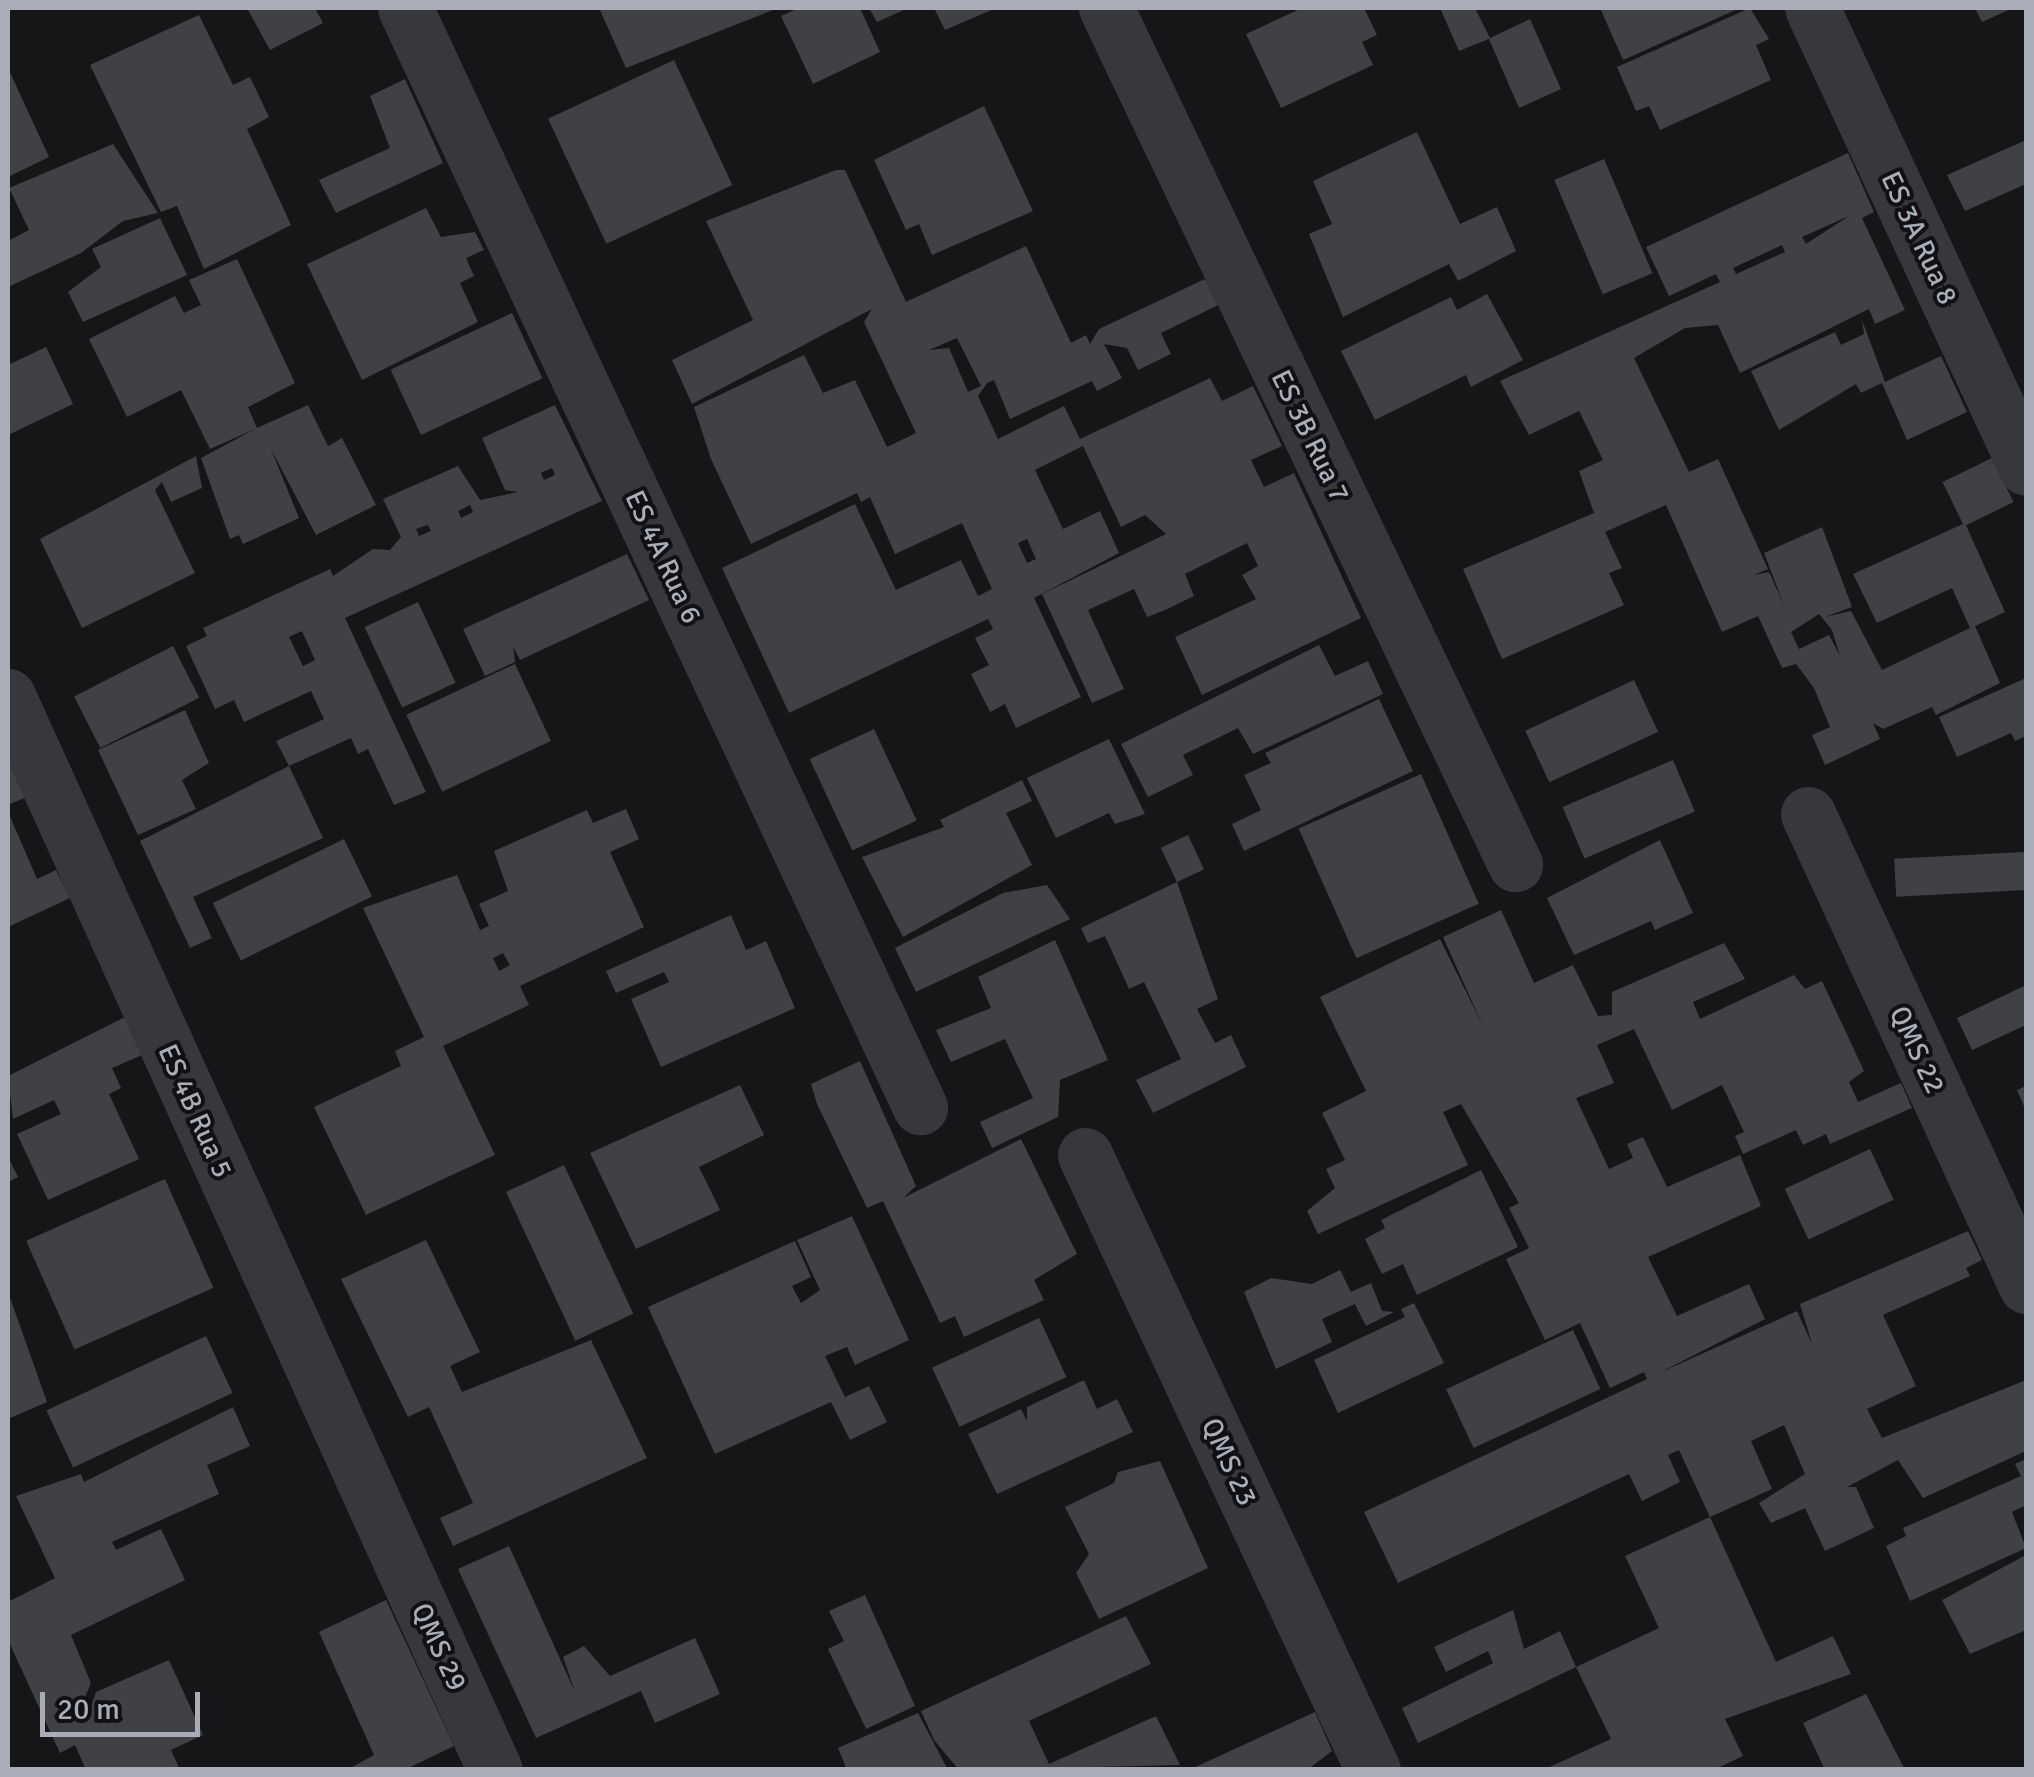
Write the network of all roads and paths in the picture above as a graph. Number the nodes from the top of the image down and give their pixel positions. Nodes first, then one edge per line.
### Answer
1 (405, 8) edge
2 (1106, 8) edge
3 (1812, 8) edge
4 (2026, 468) edge
5 (8, 696) edge
6 (1808, 814) dead end
7 (1515, 864) dead end
8 (920, 1107) dead end
9 (1085, 1155) dead end
10 (2026, 1286) edge
11 (383, 1525) joint
12 (495, 1770) edge
13 (1373, 1770) edge

1 - 8 street, ES 4A Rua 6
2 - 7 street, ES 3B Rua 7
3 - 4 street, ES 3A Rua 8
5 - 11 street, ES 4B Rua 5
6 - 10 street, QMS 22
9 - 13 street, QMS 23
11 - 12 street, QMS 29

